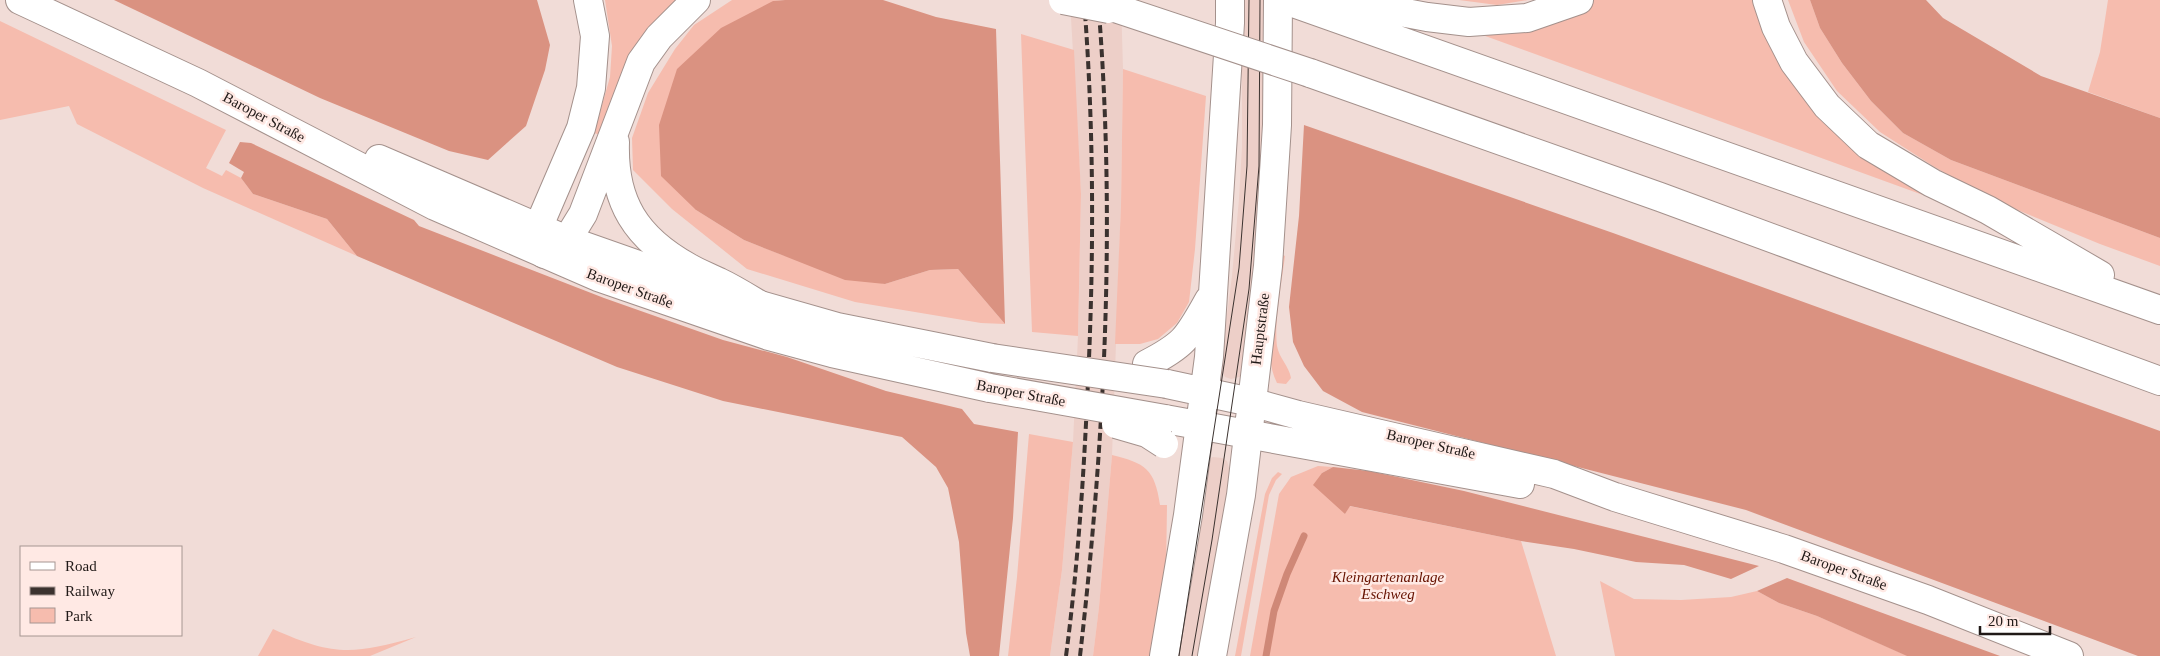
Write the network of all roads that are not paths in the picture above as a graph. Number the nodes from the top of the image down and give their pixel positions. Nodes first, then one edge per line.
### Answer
1 (20, 0) edge
2 (588, 0) edge
3 (696, 0) edge
4 (1063, 0) edge
5 (1091, 0) edge
6 (1230, 0) edge
7 (1278, 0) edge
8 (1285, 0) edge
9 (1579, 0) edge
10 (1767, 0) edge
11 (1337, 6) edge
12 (1130, 13) junction
13 (615, 130) junction
14 (566, 240) junction
15 (541, 241) junction
16 (1214, 290) junction
17 (763, 307) junction
18 (2160, 310) edge
19 (1097, 373) junction
20 (2160, 381) edge
21 (1204, 392) junction
22 (1251, 402) junction
23 (1200, 425) junction
24 (1164, 431) junction
25 (1247, 434) junction
26 (1615, 497) junction
27 (1188, 515) junction
28 (1164, 656) edge
29 (1212, 656) edge
30 (2069, 656) edge

1 - 15 main road, Baroper Straße
2 - 15 main road
3 - 13 main road
4 - 12 main road, bridge
5 - 12 main road, bridge
6 - 16 main road
7 - 22 main road, Hauptstraße
8 - 11 main road
9 - 11 main road
10 - 18 main road
11 - 18 main road
12 - 20 main road, bridge
13 - 14 main road
13 - 17 main road
14 - 15 main road
14 - 17 main road, Baroper Straße
15 - 24 main road, Baroper Straße, bridge
16 - 19 main road, Baroper Straße
16 - 21 main road
17 - 19 main road, Baroper Straße, bridge
19 - 21 main road, Baroper Straße, bridge
21 - 22 main road, Baroper Straße
21 - 23 main road
22 - 25 main road, Hauptstraße
22 - 26 main road, Baroper Straße
23 - 24 main road, Baroper Straße
23 - 25 main road, Baroper Straße
23 - 27 main road
24 - 27 main road
25 - 26 main road, Baroper Straße
25 - 29 main road, Hauptstraße
26 - 30 main road, Baroper Straße
27 - 28 main road

